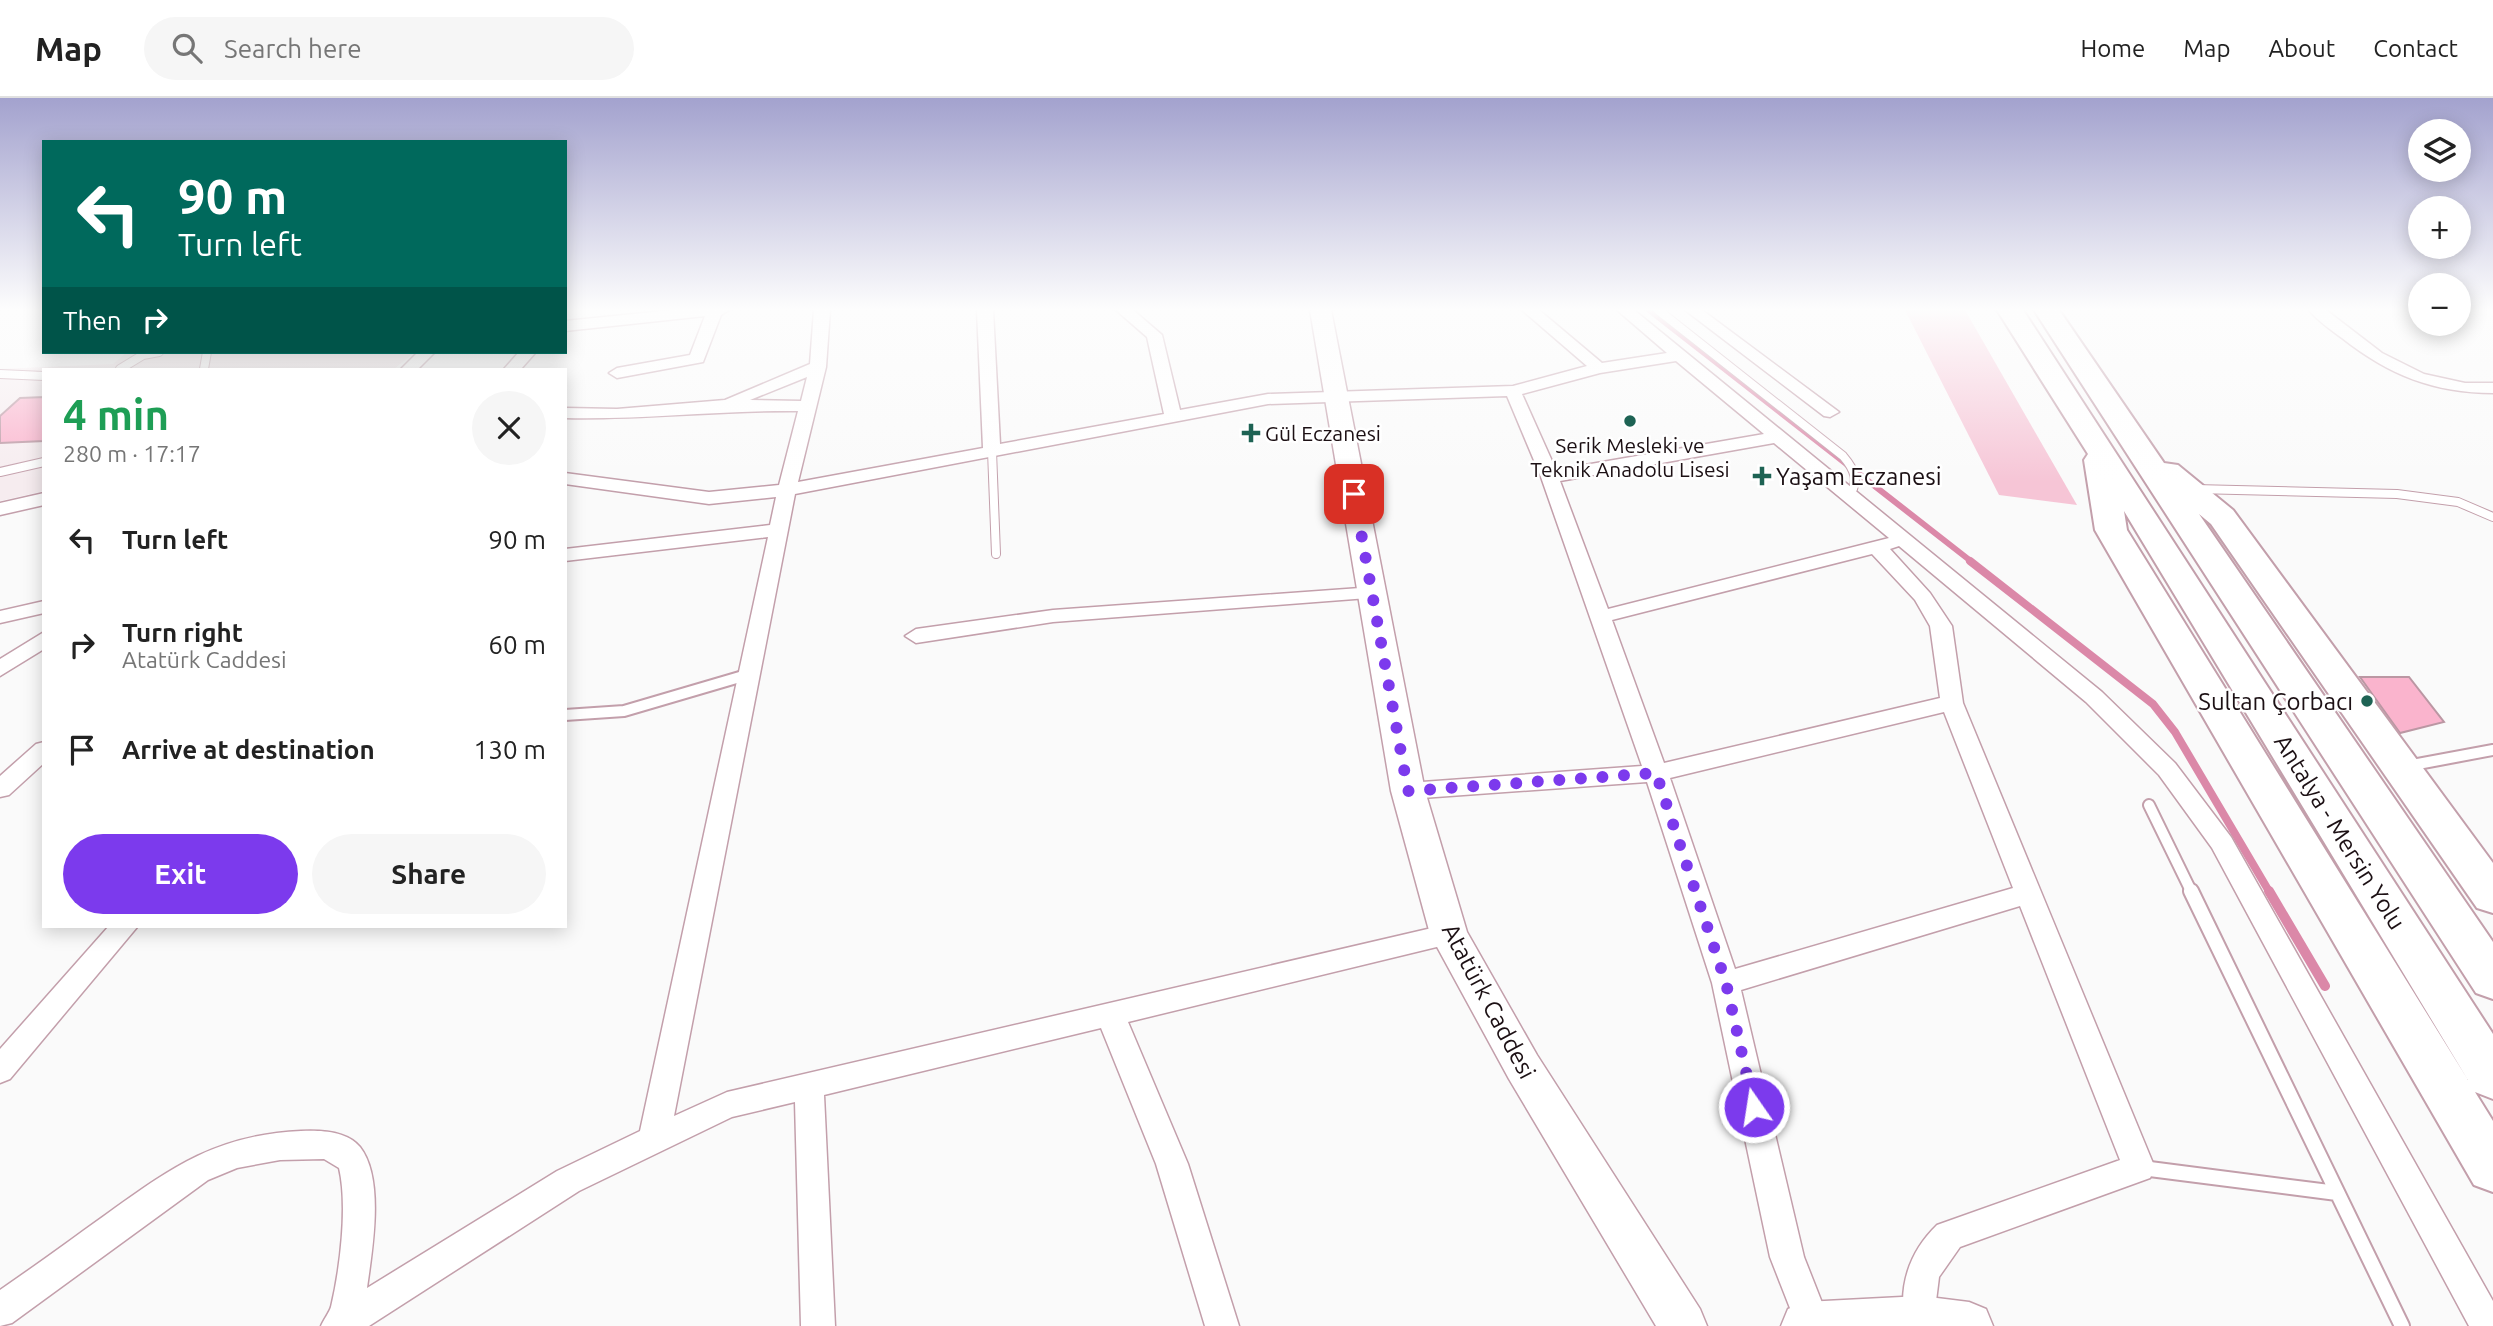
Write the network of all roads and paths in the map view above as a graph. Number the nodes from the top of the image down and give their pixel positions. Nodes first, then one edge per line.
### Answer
1 (650, 367) edge
2 (818, 367) joint
3 (988, 367) edge
4 (1162, 367) edge
5 (1330, 367) edge
6 (1604, 367) edge
7 (1693, 367) edge
8 (1731, 367) edge
9 (1770, 367) edge
10 (2055, 367) edge
11 (2076, 367) edge
12 (2393, 367) edge
13 (1599, 368) joint
14 (617, 373) dead end
15 (0, 374) edge
16 (42, 376) edge
17 (2493, 388) edge
18 (1513, 391) junction
19 (1334, 394) junction
20 (723, 405) junction
21 (808, 406) junction
22 (1830, 412) dead end
23 (567, 413) edge
24 (1173, 416) junction
25 (1776, 437) junction
26 (2116, 445) junction
27 (992, 451) junction
28 (42, 462) edge
29 (0, 472) edge
30 (1550, 477) junction
31 (567, 478) edge
32 (787, 489) junction
33 (1848, 496) junction
34 (42, 499) edge
35 (2186, 504) junction
36 (0, 509) edge
37 (2493, 517) edge
38 (779, 530) junction
39 (1889, 544) junction
40 (996, 554) dead end
41 (568, 559) edge
42 (1374, 593) junction
43 (42, 607) edge
44 (0, 617) edge
45 (1600, 617) junction
46 (916, 636) dead end
47 (42, 640) edge
48 (0, 669) edge
49 (750, 674) junction
50 (1952, 703) junction
51 (567, 715) edge
52 (2493, 750) edge
53 (42, 752) edge
54 (2401, 767) junction
55 (1656, 773) junction
56 (0, 789) edge
57 (1408, 791) junction
58 (2149, 805) dead end
59 (2027, 894) junction
60 (2493, 897) edge
61 (123, 928) edge
62 (1449, 934) junction
63 (2493, 980) edge
64 (1726, 983) junction
65 (1111, 1014) junction
66 (0, 1070) edge
67 (2493, 1077) edge
68 (809, 1086) junction
69 (654, 1140) junction
70 (2139, 1168) junction
71 (2493, 1168) edge
72 (2337, 1193) junction
73 (0, 1311) edge
74 (1922, 1322) edge
75 (342, 1324) edge
76 (1809, 1325) edge
77 (818, 1326) edge
78 (1222, 1326) edge
79 (1683, 1326) edge
80 (1969, 1326) edge
81 (2402, 1326) edge
82 (2488, 1326) edge

1 - 14 street
2 - 20 street
2 - 21 street
3 - 27 street
4 - 24 street
5 - 19 main road, Atatürk Caddesi
6 - 13 street
7 - 25 street
8 - 33 lane
9 - 22 street
10 - 26 highway
11 - 26 highway
12 - 17 street
13 - 18 street
15 - 16 lane
18 - 19 street
18 - 30 street
19 - 24 street
19 - 42 main road, Atatürk Caddesi
20 - 21 street
20 - 23 street
21 - 32 street
24 - 27 street
25 - 30 street
25 - 33 street
26 - 35 highway
26 - 67 highway, Antalya - Mersin Yolu
26 - 71 highway
27 - 32 street
27 - 40 lane
28 - 29 lane
30 - 45 street
31 - 32 street
32 - 38 street
33 - 39 street
34 - 36 street
35 - 37 lane
35 - 54 highway
35 - 63 highway, Antalya - Mersin Yolu
38 - 41 street
38 - 49 street
39 - 45 street
39 - 50 street
39 - 82 street
42 - 46 street
42 - 57 main road, Atatürk Caddesi
43 - 44 street
45 - 55 street
47 - 48 street
49 - 51 lane
49 - 69 street
50 - 55 street
50 - 59 street
52 - 54 lane
53 - 56 street
54 - 60 highway
55 - 57 street
55 - 64 street
57 - 62 main road, Atatürk Caddesi
58 - 72 lane
59 - 64 street
59 - 70 street
61 - 66 street
62 - 65 street
62 - 79 main road, Atatürk Caddesi
64 - 76 street
65 - 68 street
65 - 78 street
68 - 69 street
68 - 77 street
69 - 75 street
70 - 72 lane
70 - 74 street
72 - 81 lane
73 - 75 street
74 - 76 main road
74 - 80 main road

